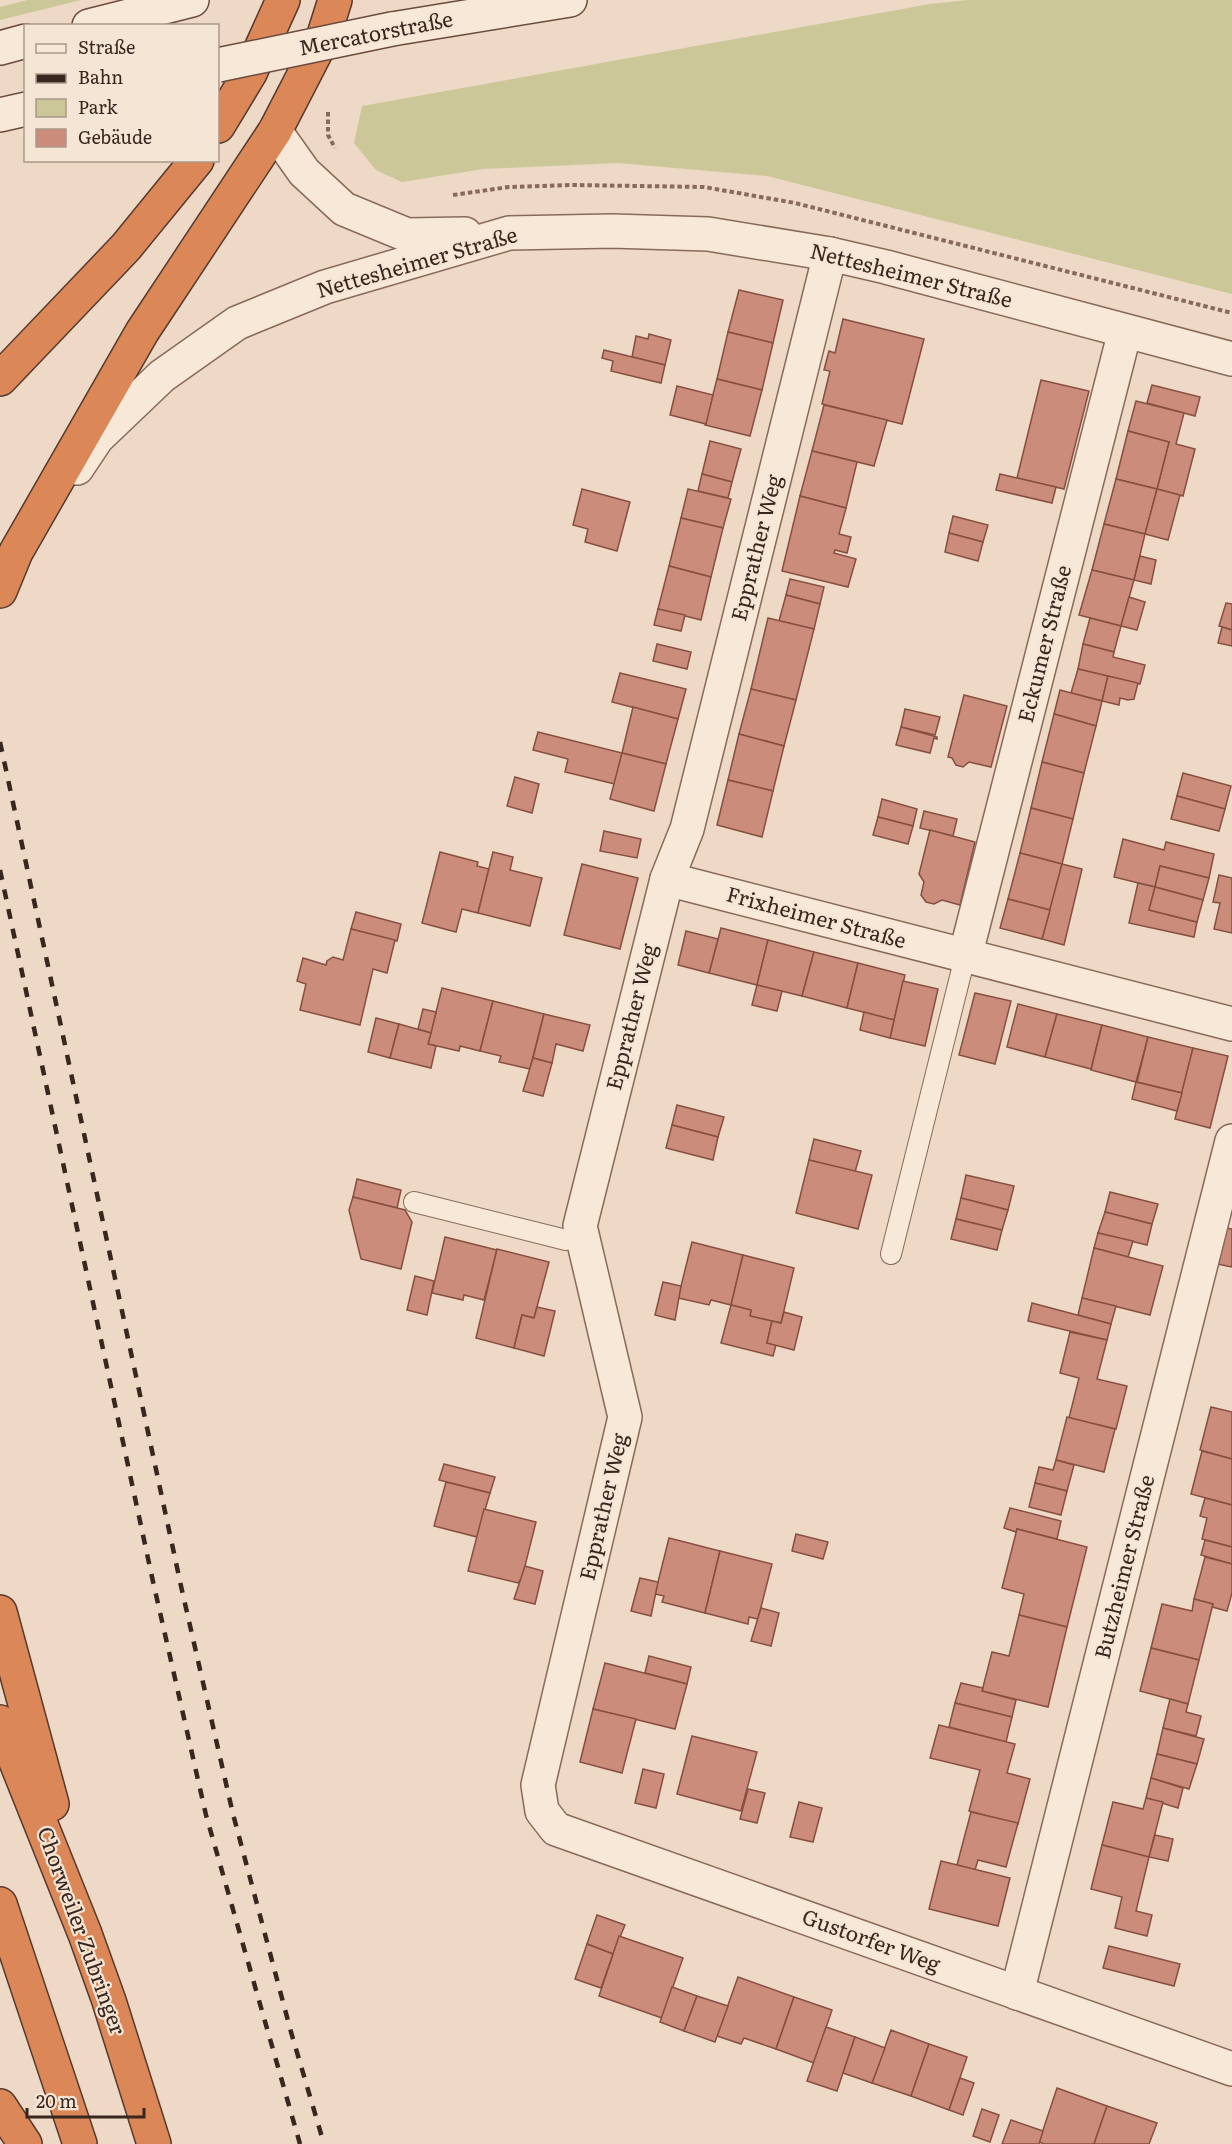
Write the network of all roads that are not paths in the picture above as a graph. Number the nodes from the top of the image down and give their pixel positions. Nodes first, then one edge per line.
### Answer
1 (192, 0) edge
2 (283, 0) edge
3 (336, 0) edge
4 (570, 0) edge
5 (98, 24) edge
6 (24, 42) edge
7 (0, 48) edge
8 (219, 65) edge
9 (24, 109) edge
10 (0, 115) edge
11 (219, 124) edge
12 (275, 131) junction
13 (195, 162) edge
14 (509, 233) junction
15 (830, 254) junction
16 (1125, 331) junction
17 (1232, 359) edge
18 (4, 374) edge
19 (16, 552) junction
20 (0, 591) edge
21 (667, 879) junction
22 (965, 957) junction
23 (1232, 1024) edge
24 (1232, 1141) edge
25 (414, 1202) dead end
26 (583, 1237) junction
27 (891, 1254) dead end
28 (0, 1612) edge
29 (0, 1722) edge
30 (538, 1785) joint
31 (0, 1904) edge
32 (85, 1934) junction
33 (1017, 1993) junction
34 (1232, 2070) edge
35 (0, 2106) edge
36 (26, 2144) edge
37 (80, 2144) edge
38 (154, 2144) edge

1 - 5 street
2 - 11 highway
3 - 12 highway
4 - 8 street, Mercatorstraße, bridge
6 - 7 street
9 - 10 street
12 - 14 street
12 - 19 highway
13 - 18 highway
14 - 15 street, Nettesheimer Straße
14 - 19 street, Nettesheimer Straße
15 - 16 street, Nettesheimer Straße
15 - 21 street, Epprather Weg
16 - 17 street, Nettesheimer Straße
16 - 22 street, Eckumer Straße
19 - 20 highway
21 - 22 street, Frixheimer Straße
21 - 26 street, Epprather Weg
22 - 23 street, Frixheimer Straße
22 - 27 lane
24 - 33 street, Butzheimer Straße
25 - 26 lane
26 - 30 street, Epprather Weg
28 - 32 highway
29 - 32 highway, Chorweiler Zubringer
30 - 33 street, Gustorfer Weg
31 - 37 highway
32 - 38 highway, Chorweiler Zubringer
33 - 34 street, Gustorfer Weg
35 - 36 highway

